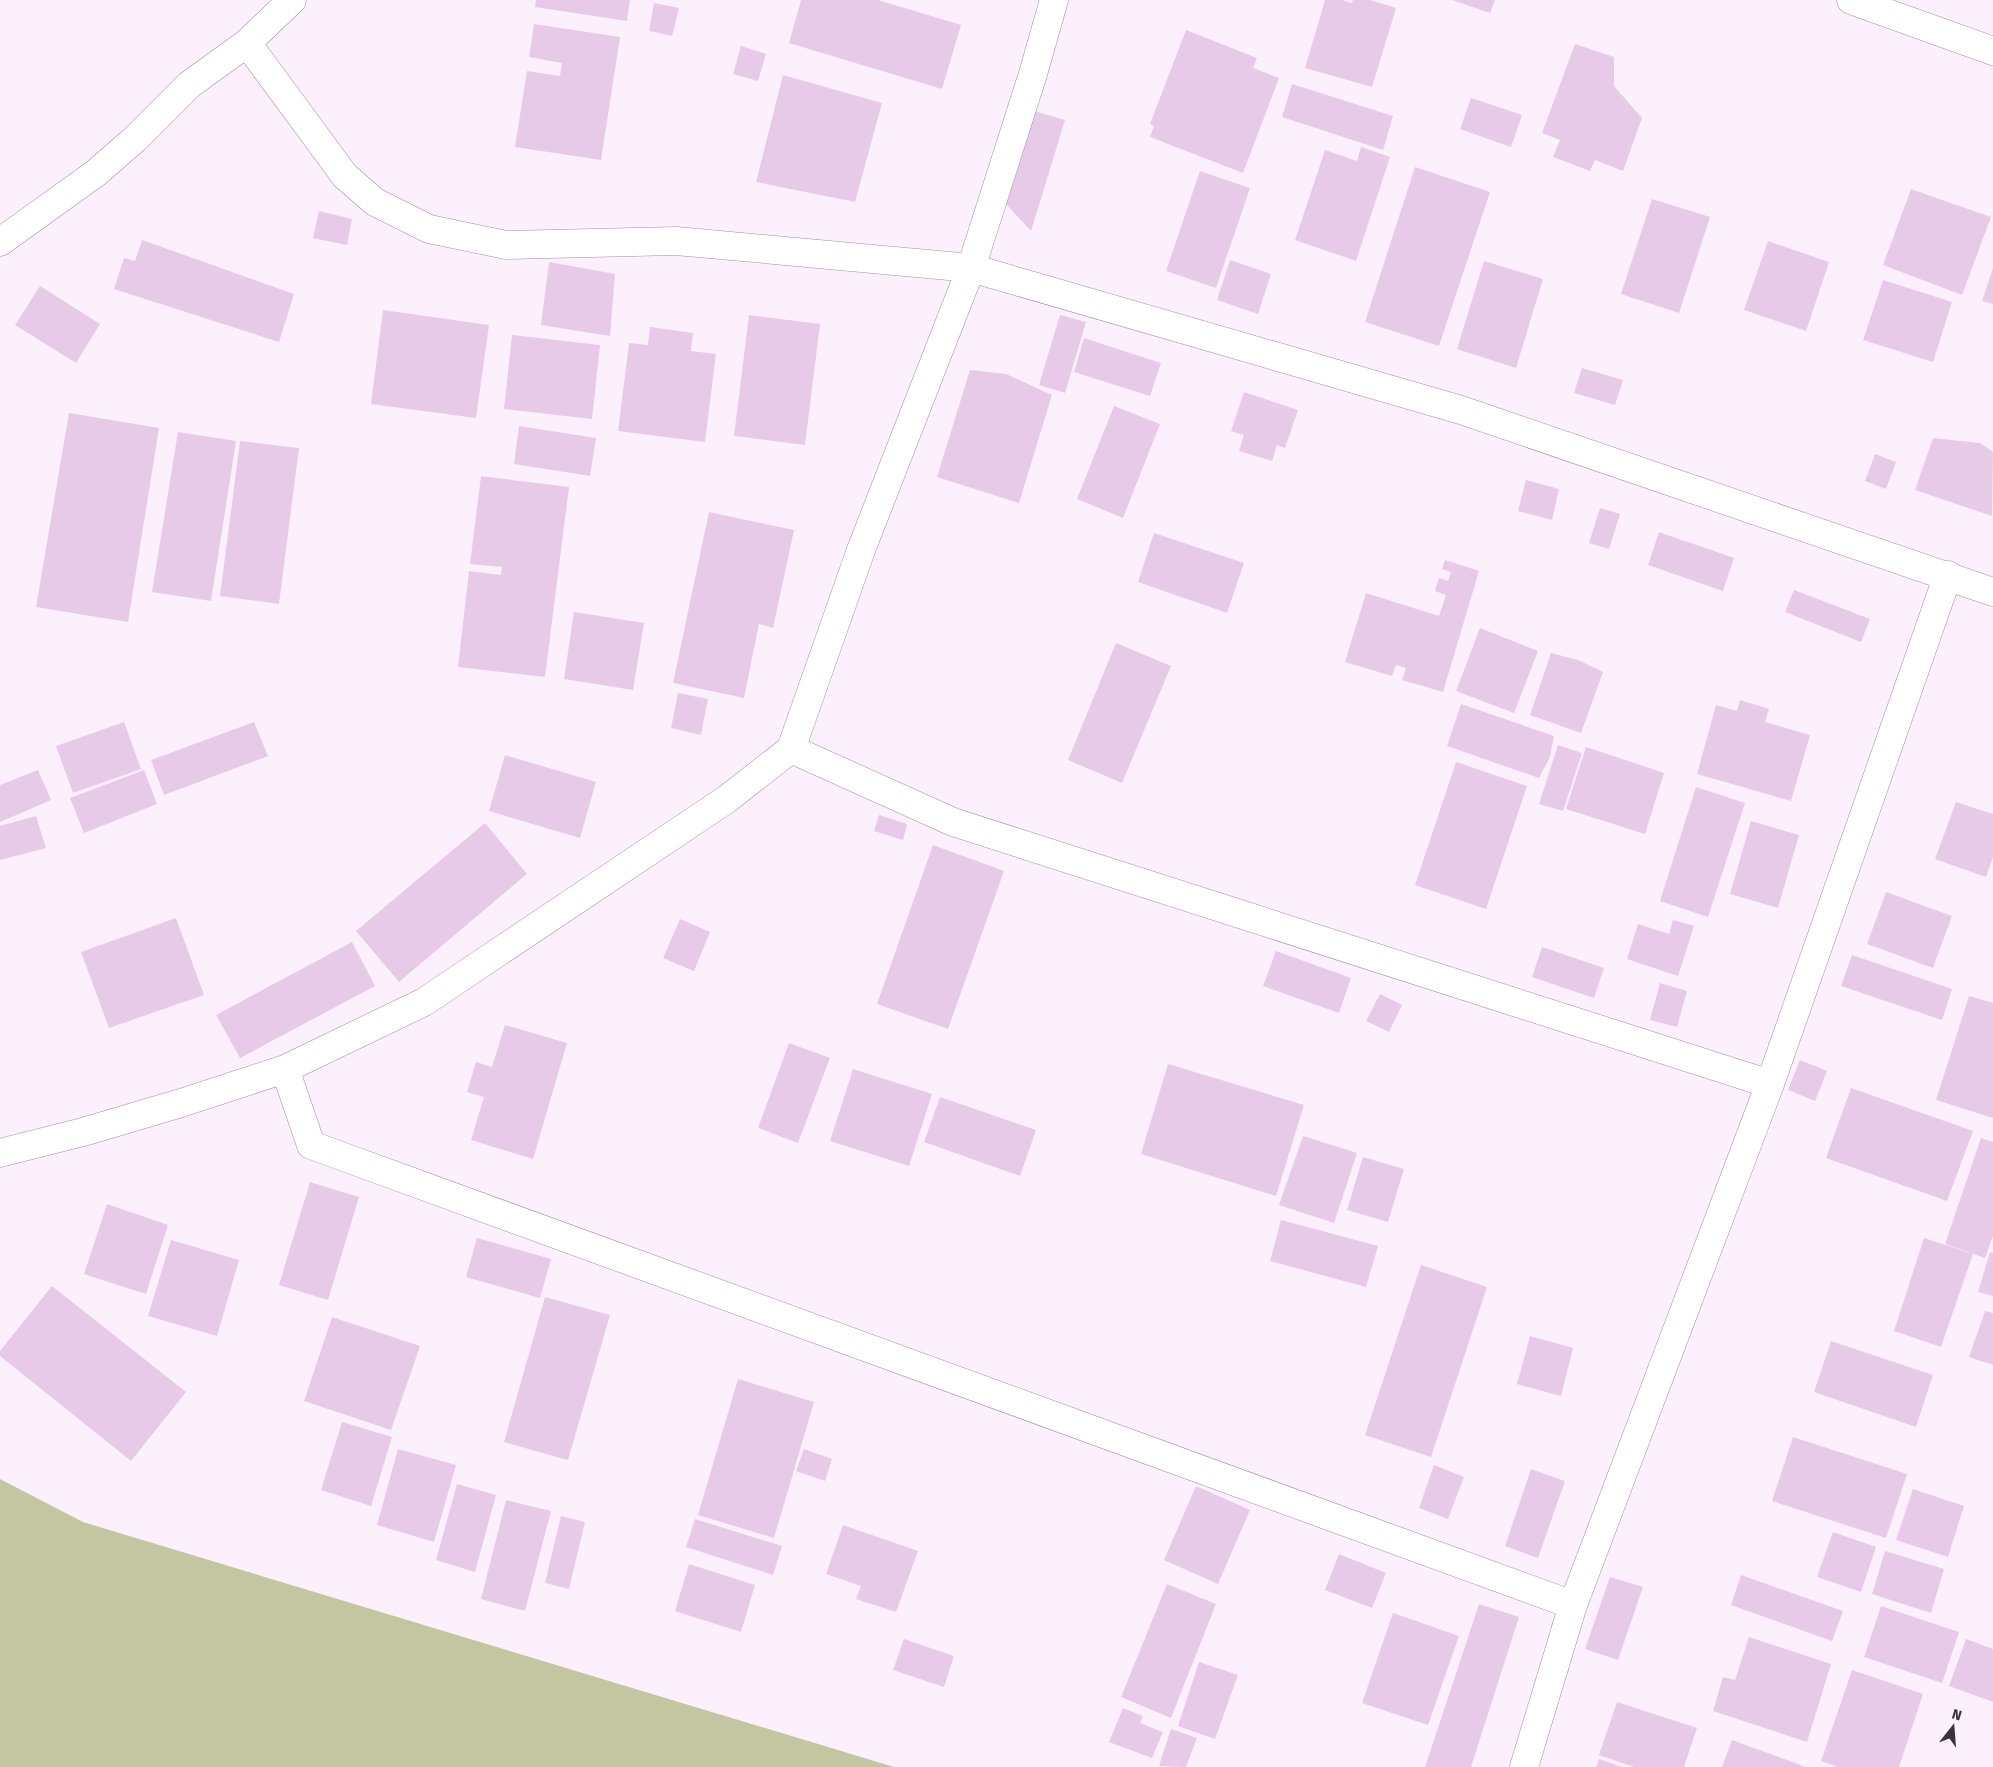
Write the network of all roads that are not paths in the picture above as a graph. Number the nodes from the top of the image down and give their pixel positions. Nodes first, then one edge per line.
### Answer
1 (292, 0) edge
2 (1054, 0) edge
3 (1851, 0) edge
4 (247, 43) junction
5 (1993, 50) edge
6 (0, 242) edge
7 (971, 268) junction
8 (1948, 575) junction
9 (1993, 592) edge
10 (791, 749) junction
11 (284, 1069) junction
12 (1770, 1084) junction
13 (0, 1153) edge
14 (1573, 1606) junction
15 (1524, 1767) edge

1 - 4 street
2 - 7 street
3 - 5 street
4 - 6 street
4 - 7 street
7 - 8 street
7 - 10 street
8 - 9 street
8 - 12 street
10 - 11 street
10 - 12 street
11 - 13 street
11 - 14 street
12 - 14 street
14 - 15 street

